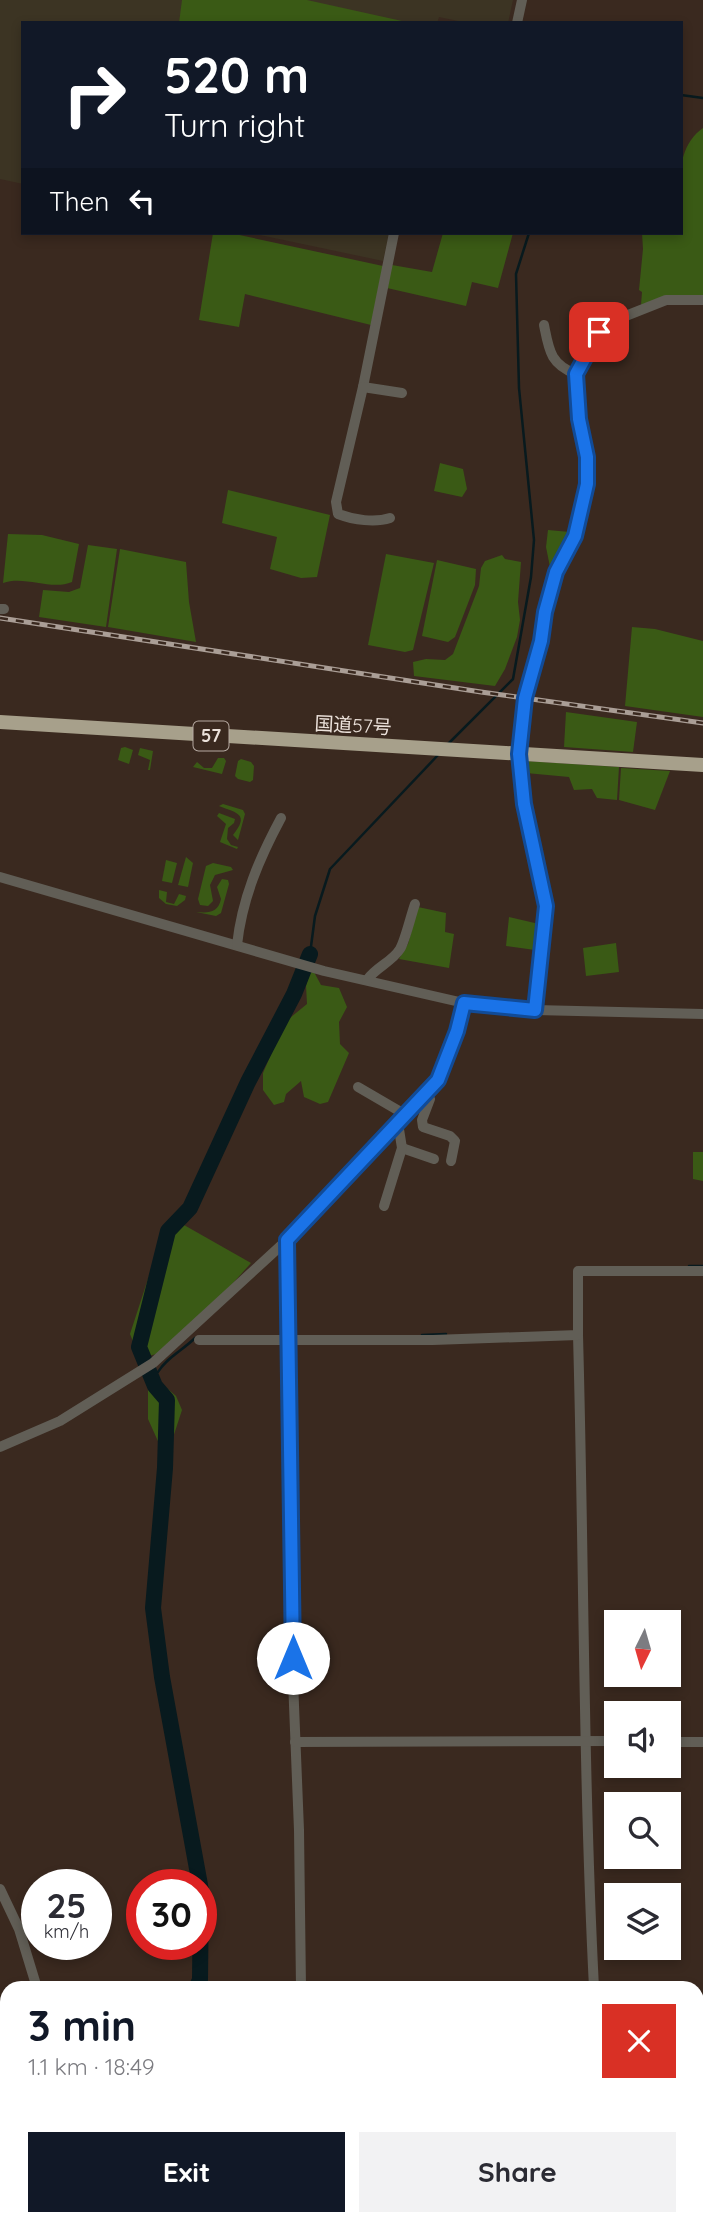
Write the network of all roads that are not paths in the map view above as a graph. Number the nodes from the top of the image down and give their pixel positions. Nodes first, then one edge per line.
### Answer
1 (522, 0) edge
2 (517, 21) edge
3 (394, 235) edge
4 (703, 300) edge
5 (544, 325) dead end
6 (576, 374) junction
7 (363, 387) junction
8 (402, 393) dead end
9 (390, 518) dead end
10 (0, 722) edge
11 (519, 754) junction
12 (703, 765) edge
13 (281, 818) dead end
14 (0, 877) edge
15 (415, 904) dead end
16 (237, 945) junction
17 (367, 980) junction
18 (464, 1003) junction
19 (535, 1010) junction
20 (703, 1014) edge
21 (358, 1087) dead end
22 (427, 1094) junction
23 (402, 1119) junction
24 (402, 1148) junction
25 (434, 1159) dead end
26 (451, 1161) dead end
27 (384, 1206) dead end
28 (287, 1240) junction
29 (703, 1271) edge
30 (578, 1335) junction
31 (199, 1340) dead end
32 (289, 1341) junction
33 (0, 1447) edge
34 (585, 1741) junction
35 (604, 1741) edge
36 (295, 1742) junction
37 (681, 1742) edge
38 (703, 1742) edge
39 (0, 1889) edge
40 (35, 1981) edge
41 (300, 1981) edge
42 (594, 1981) edge

1 - 2 street
3 - 7 street
4 - 6 street
5 - 6 street
6 - 11 street
7 - 8 street
7 - 9 street
10 - 11 highway, 国道57号 / 57
11 - 12 highway, 国道57号 / 57
11 - 19 street
13 - 16 street
14 - 16 street
15 - 17 street
16 - 17 street
17 - 18 street
18 - 19 street
18 - 22 street
19 - 20 street
21 - 23 street
22 - 23 street
22 - 26 street
23 - 24 street
23 - 28 street
24 - 25 street
24 - 27 street
28 - 32 street
28 - 33 street
29 - 30 street
30 - 32 street
30 - 34 street
31 - 32 street
32 - 36 street
34 - 35 street
34 - 36 street
34 - 42 street
36 - 41 street
37 - 38 street
39 - 40 street

